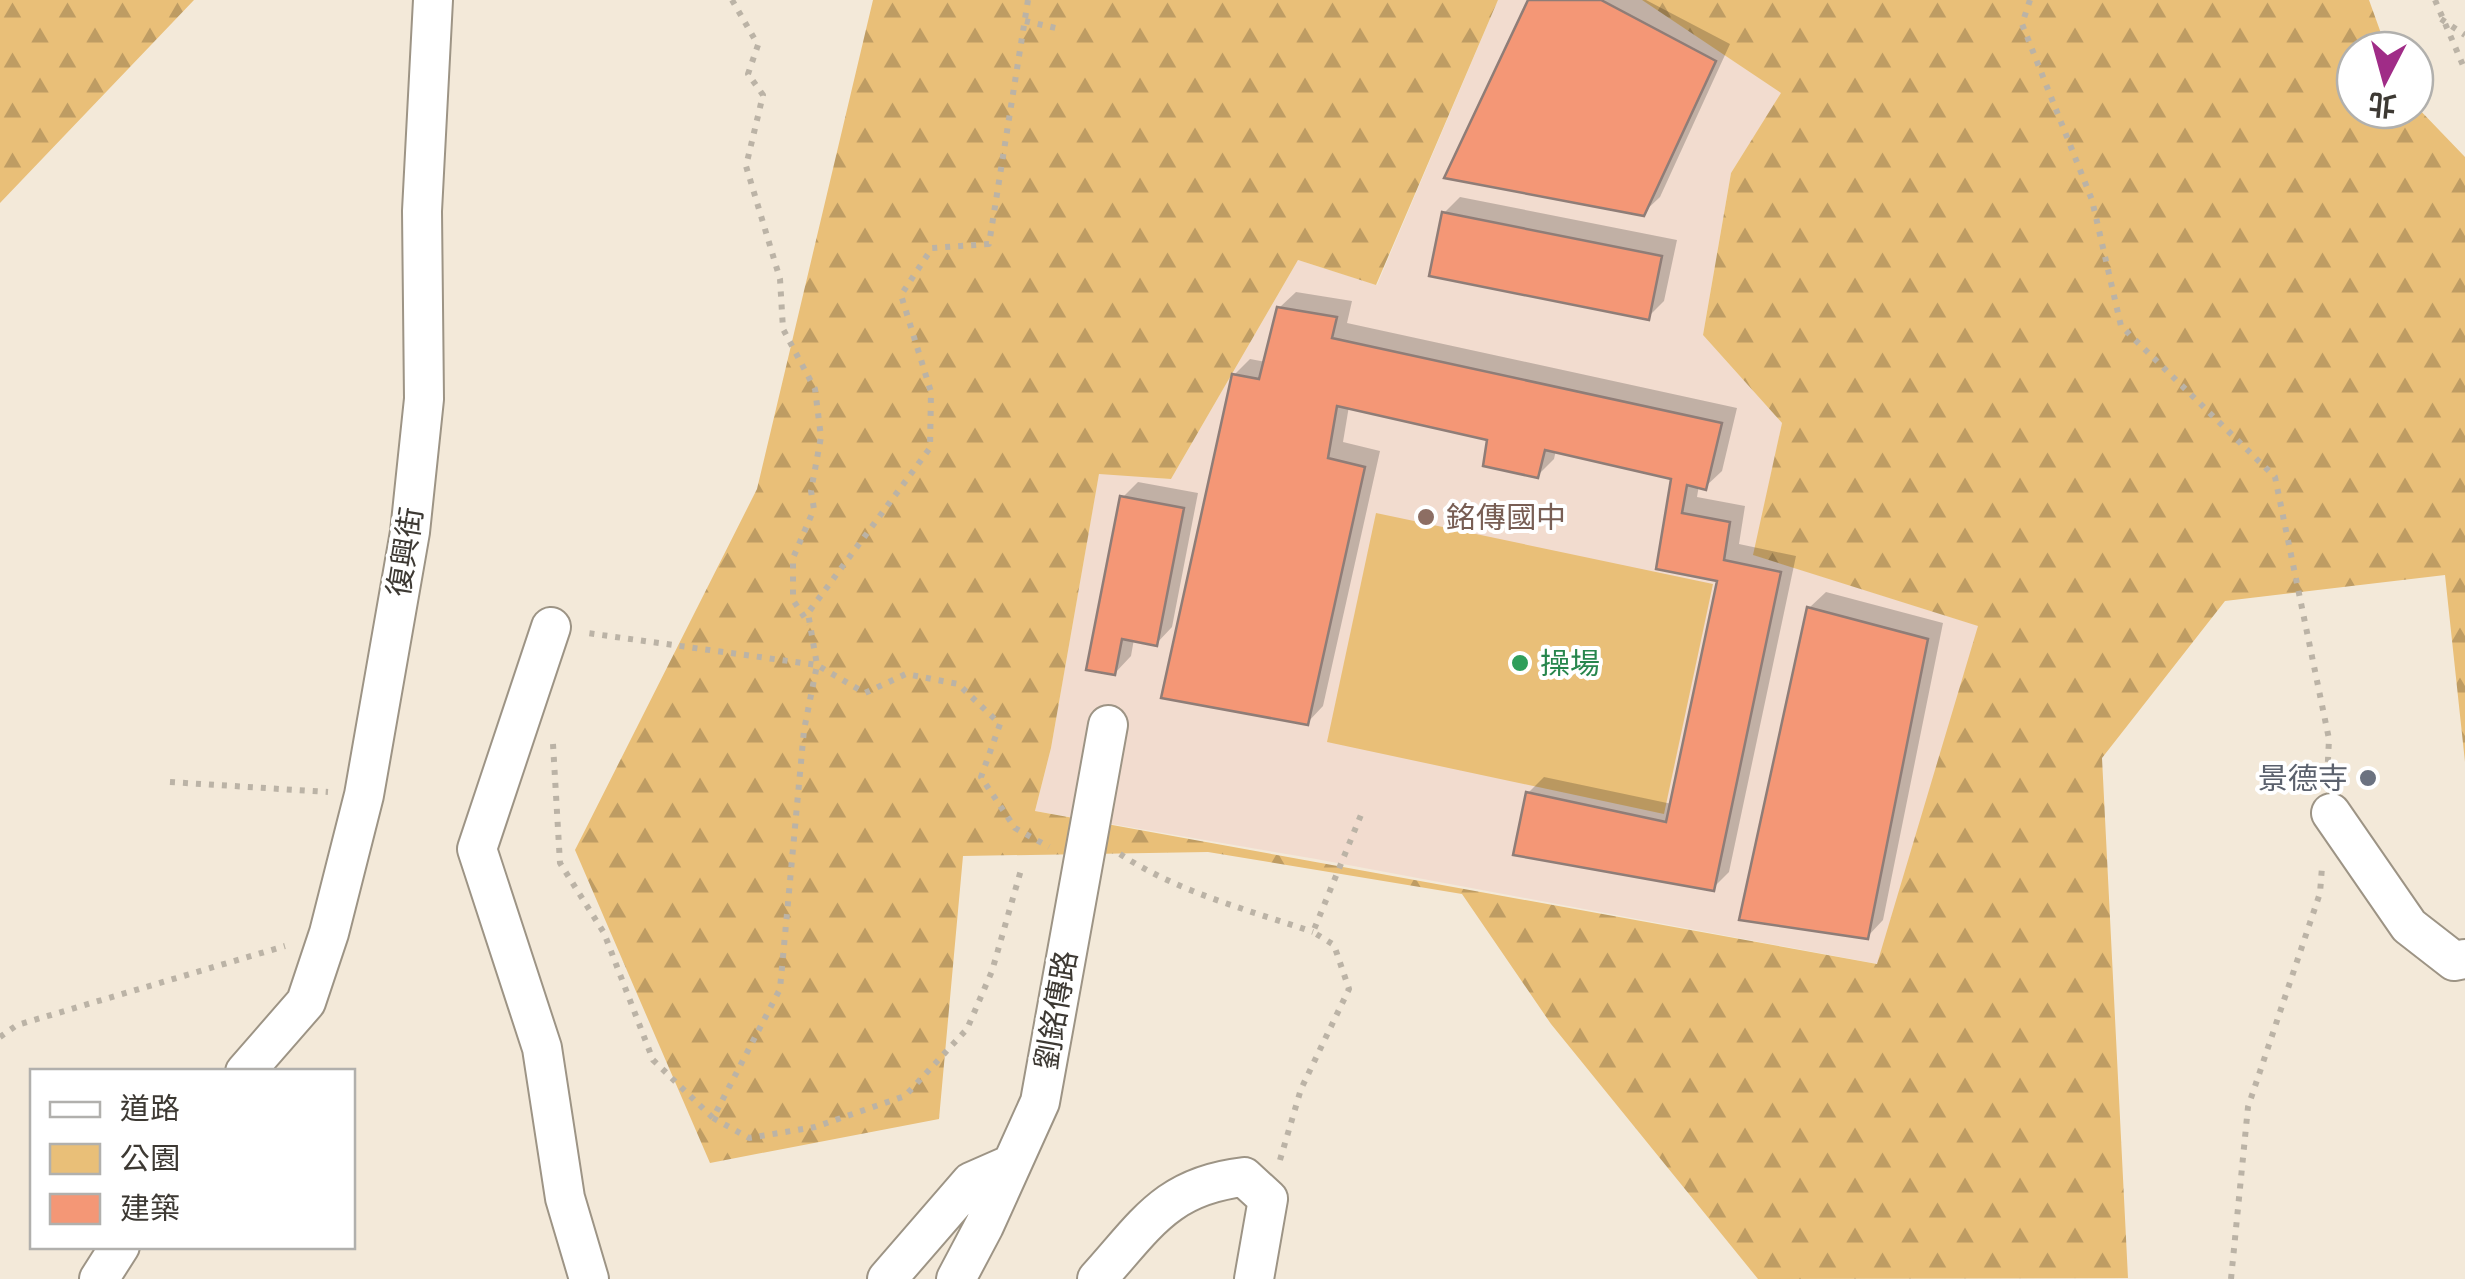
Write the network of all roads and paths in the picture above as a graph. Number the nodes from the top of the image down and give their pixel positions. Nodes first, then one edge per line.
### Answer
1 (433, 0) edge
2 (732, 0) edge
3 (1028, 0) edge
4 (2030, 0) edge
5 (2436, 0) edge
6 (2441, 19) junction
7 (1025, 21) junction
8 (1056, 28) dead end
9 (2465, 35) edge
10 (2465, 70) edge
11 (551, 627) joint
12 (811, 627) junction
13 (817, 665) junction
14 (1108, 725) dead end
15 (552, 738) dead end
16 (170, 782) dead end
17 (364, 794) junction
18 (2328, 805) joint
19 (1363, 810) dead end
20 (1088, 833) junction
21 (1052, 849) dead end
22 (2322, 855) dead end
23 (1021, 870) dead end
24 (1313, 932) junction
25 (329, 933) junction
26 (2465, 959) edge
27 (0, 1037) edge
28 (248, 1069) edge
29 (713, 1118) junction
30 (1012, 1164) junction
31 (1268, 1200) junction
32 (118, 1249) edge
33 (100, 1279) edge
34 (589, 1279) edge
35 (887, 1279) edge
36 (956, 1279) edge
37 (1097, 1279) edge
38 (1254, 1279) edge
39 (2231, 1279) edge

1 - 17 street, 復興街
2 - 12 path
3 - 7 path
4 - 18 path
5 - 6 path
6 - 9 path
6 - 10 path
7 - 8 path
7 - 12 path
11 - 13 path
11 - 34 street
12 - 13 path
13 - 21 path
13 - 29 path
14 - 20 street, 劉銘傳路
15 - 29 path
16 - 17 path
17 - 25 street, 復興街
18 - 26 street
19 - 24 path
20 - 24 path
20 - 30 street, 劉銘傳路
22 - 39 path
23 - 29 path
24 - 31 path
25 - 27 path
25 - 28 street, 復興街
30 - 35 street
30 - 36 street, 劉銘傳路
31 - 37 street
31 - 38 street
32 - 33 street

